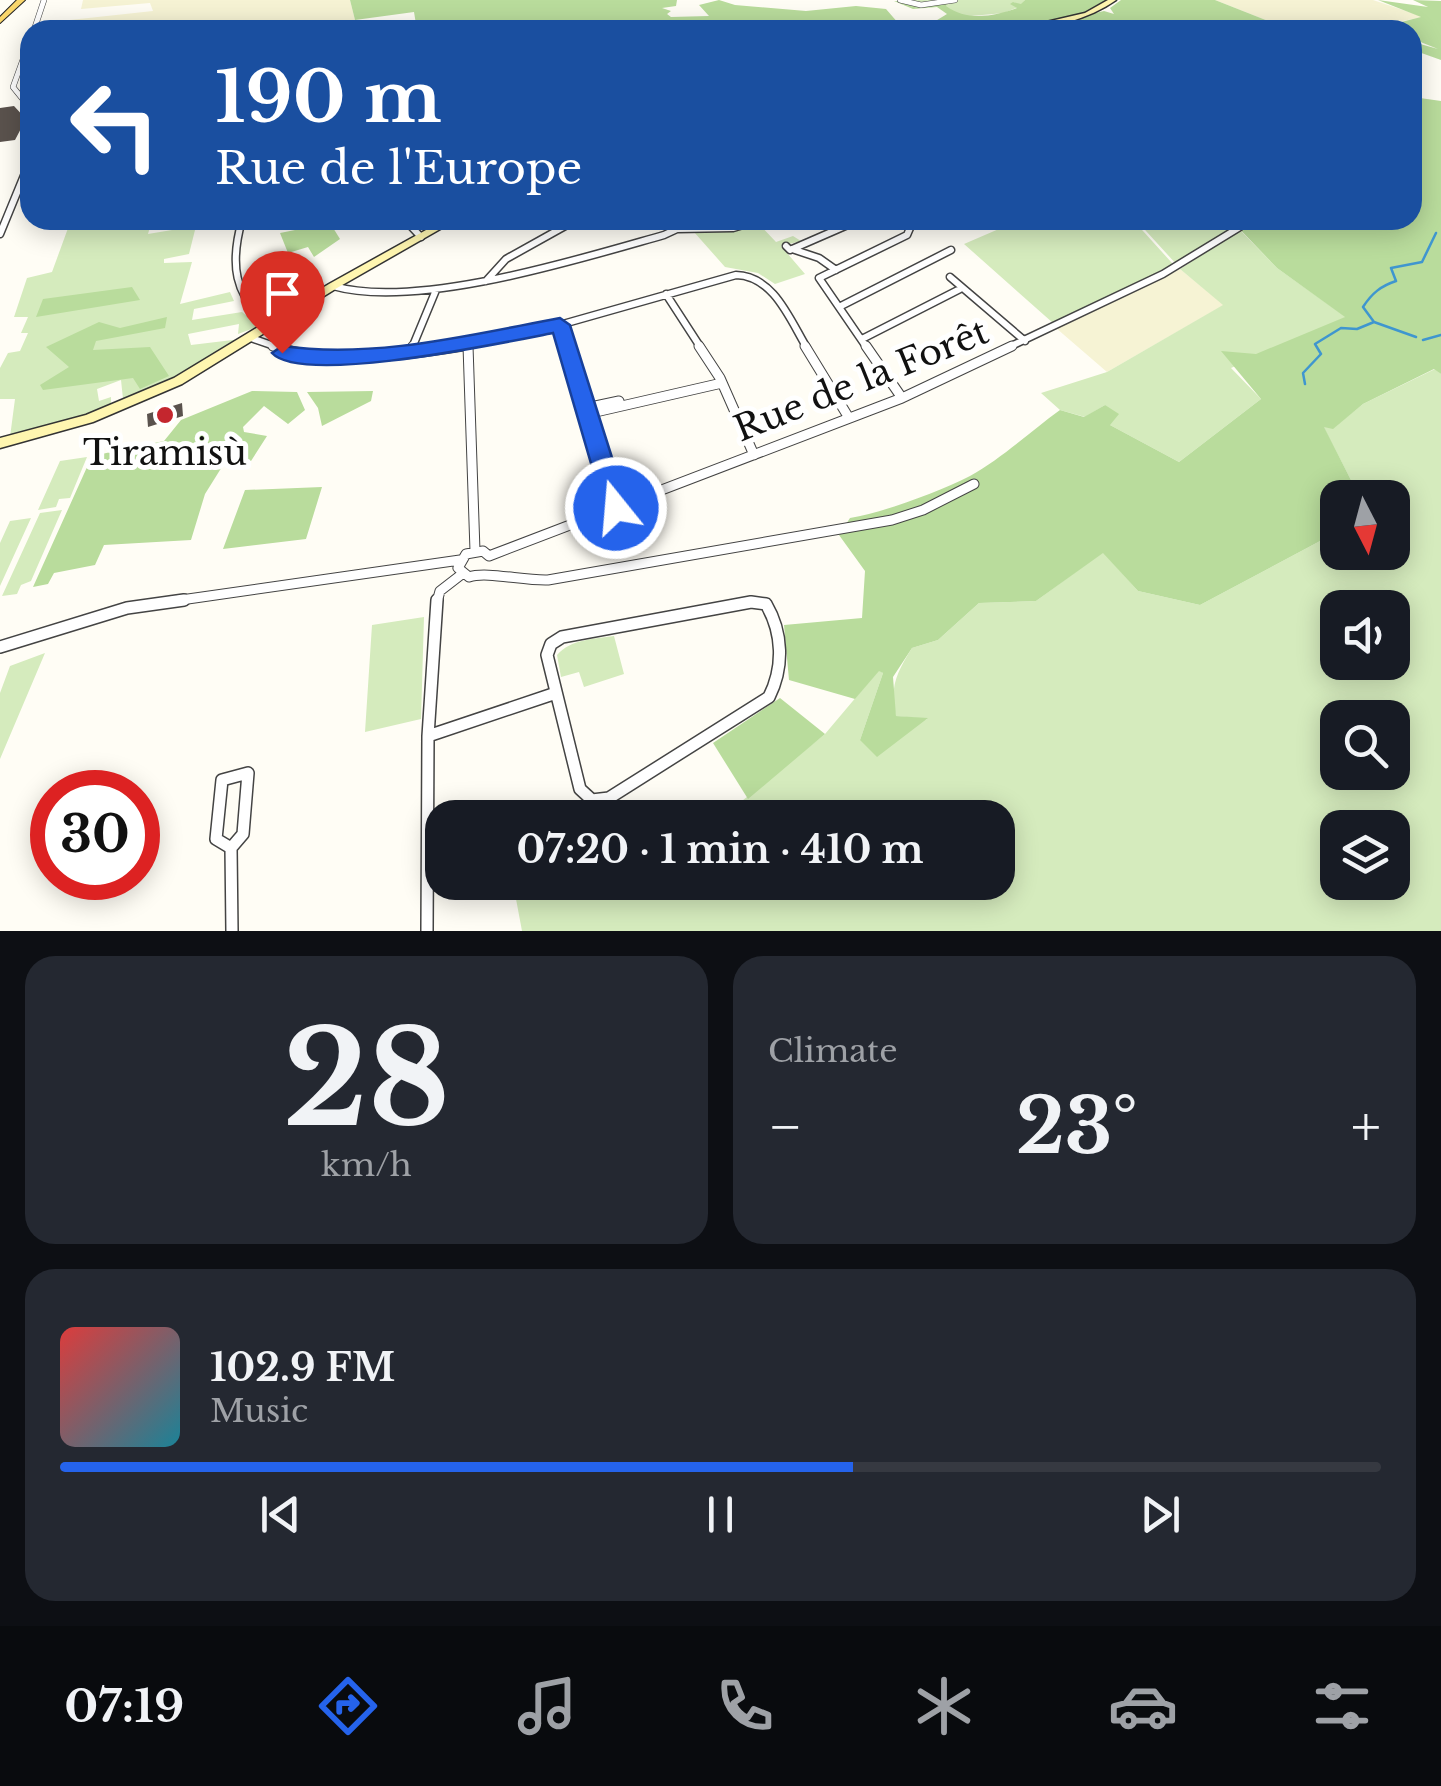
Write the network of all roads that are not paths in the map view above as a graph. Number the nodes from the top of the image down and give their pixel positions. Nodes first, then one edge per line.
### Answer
1 (21, 0) edge
2 (900, 0) edge
3 (955, 0) edge
4 (1114, 0) edge
5 (1063, 20) edge
6 (0, 21) edge
7 (20, 62) edge
8 (18, 66) joint
9 (20, 92) edge
10 (16, 93) junction
11 (20, 97) edge
12 (20, 196) edge
13 (240, 230) edge
14 (414, 230) edge
15 (433, 230) edge
16 (558, 230) edge
17 (658, 230) edge
18 (834, 230) edge
19 (909, 230) edge
20 (1235, 230) edge
21 (0, 234) edge
22 (420, 237) junction
23 (951, 250) dead end
24 (836, 270) junction
25 (950, 277) dead end
26 (486, 281) junction
27 (333, 286) junction
28 (960, 288) junction
29 (436, 290) junction
30 (666, 294) junction
31 (839, 307) junction
32 (270, 325) junction
33 (560, 325) junction
34 (250, 338) junction
35 (862, 339) junction
36 (1025, 341) junction
37 (468, 344) junction
38 (410, 353) junction
39 (721, 381) junction
40 (902, 398) junction
41 (587, 412) junction
42 (849, 418) junction
43 (0, 443) edge
44 (754, 455) junction
45 (974, 484) dead end
46 (616, 508) junction
47 (475, 550) junction
48 (489, 556) junction
49 (460, 560) junction
50 (484, 572) junction
51 (462, 574) junction
52 (0, 647) edge
53 (556, 693) junction
54 (428, 736) junction
55 (231, 848) junction
56 (232, 931) edge
57 (427, 931) edge

1 - 6 main road
2 - 3 street
4 - 5 main road
7 - 8 street
8 - 10 street
9 - 10 street
10 - 11 street
12 - 21 street
13 - 32 street
14 - 22 street
15 - 22 main road
16 - 26 street
17 - 26 street
18 - 24 street
19 - 24 street
20 - 36 street, Rue de la Forêt
22 - 27 main road
23 - 31 street
24 - 31 street
25 - 28 street
26 - 29 street
27 - 29 street
27 - 32 main road
28 - 35 street
28 - 36 street
29 - 38 street
30 - 33 street
30 - 39 street
30 - 42 street
31 - 35 street
32 - 34 main road
33 - 37 street
33 - 41 street
34 - 38 street
34 - 43 main road
35 - 40 street
36 - 40 street, Rue de la Forêt
37 - 38 street
37 - 47 street
39 - 41 street
39 - 44 street
40 - 42 street, Rue de la Forêt
41 - 46 street
42 - 44 street, Rue de la Forêt
44 - 46 street, Rue de la Forêt
45 - 50 street
46 - 48 street, Rue de la Forêt
47 - 48 street
47 - 49 street
48 - 50 street
49 - 51 street
49 - 52 street
50 - 51 street
51 - 54 street
53 - 53 street
53 - 54 street
54 - 57 street
55 - 55 street
55 - 56 street

